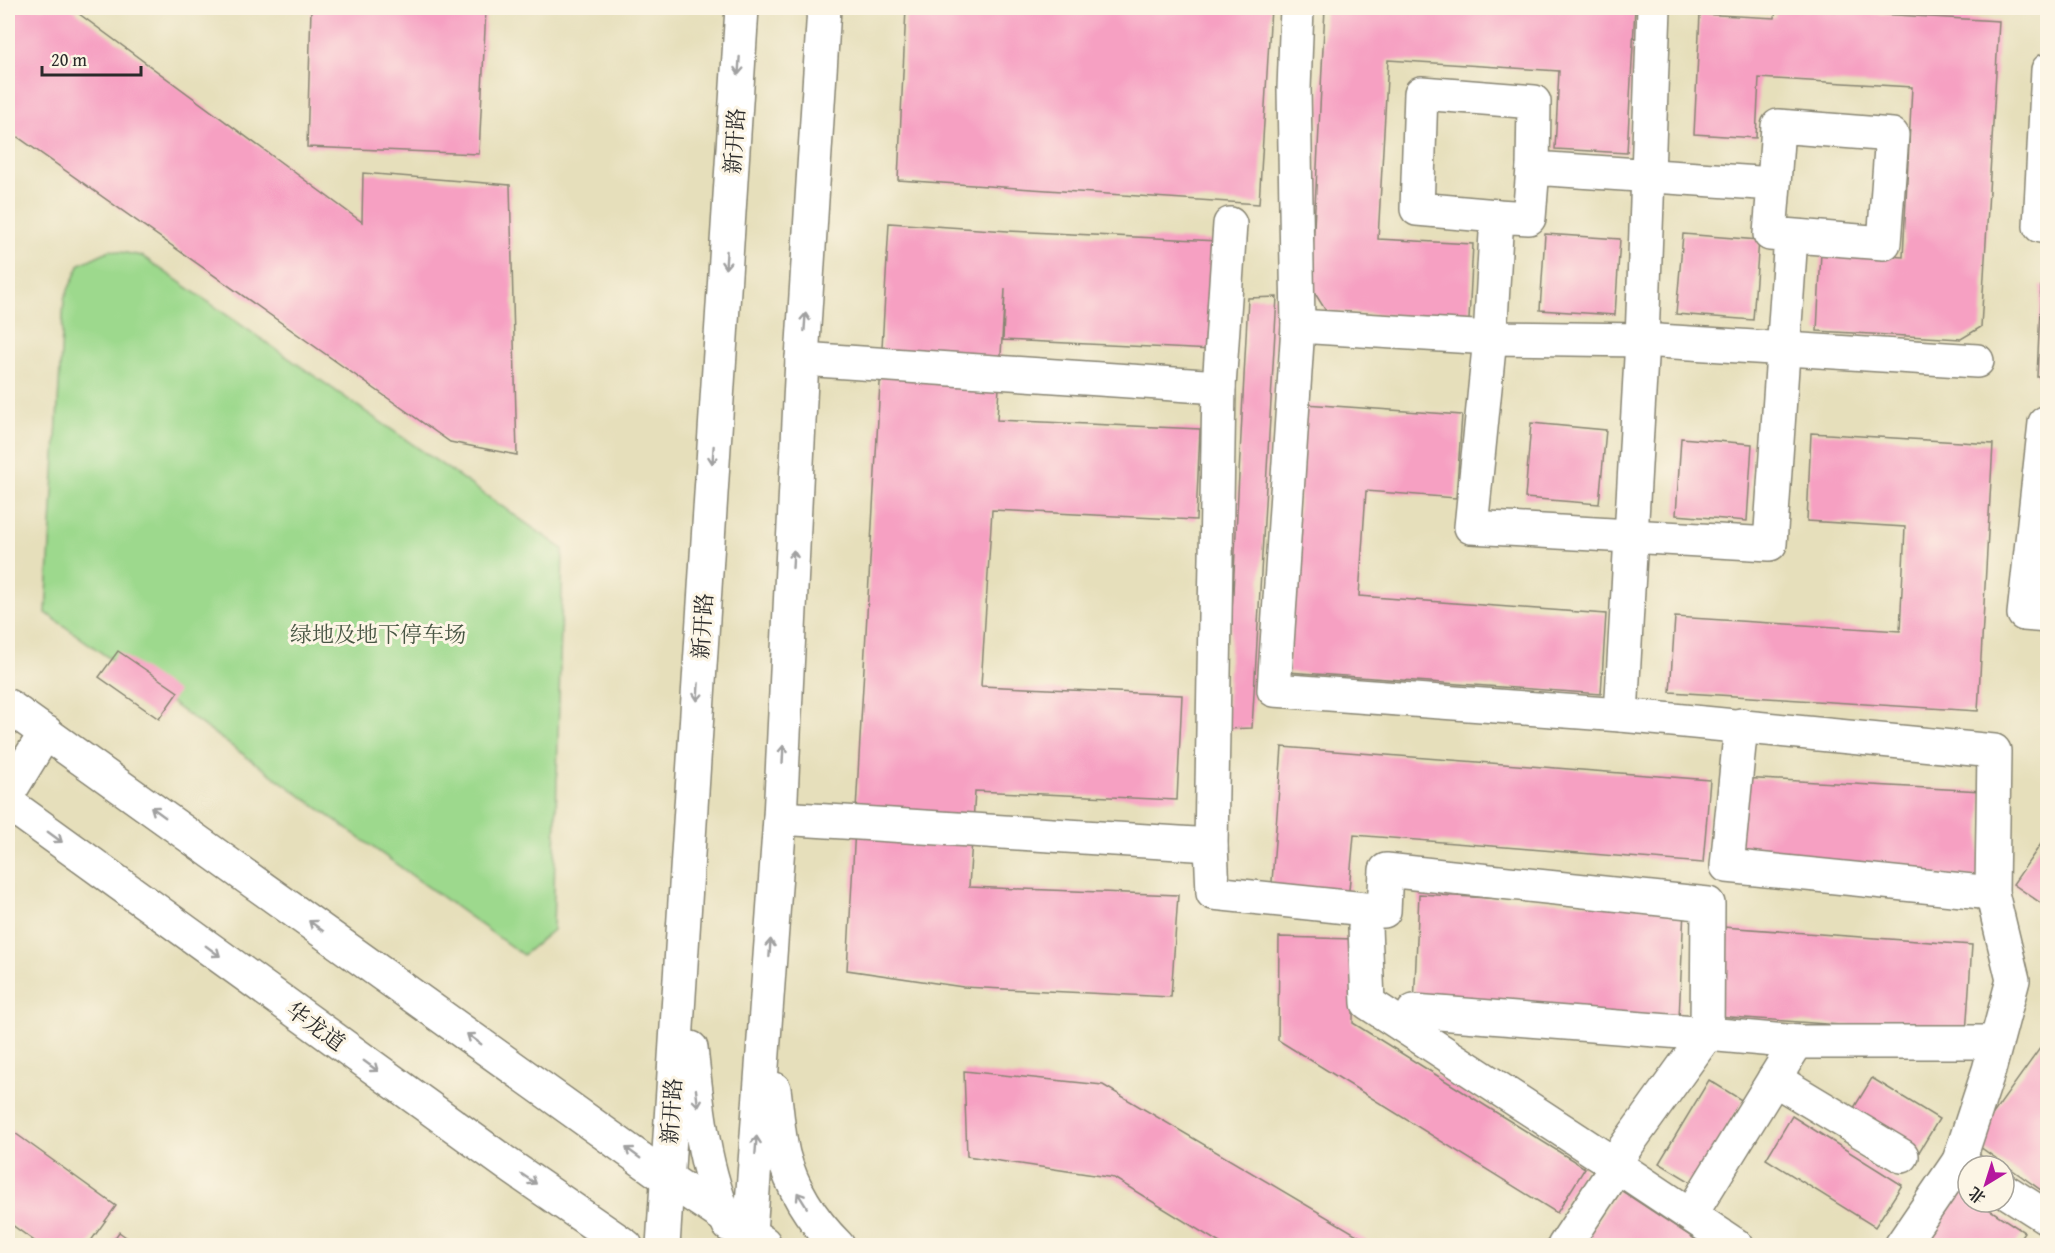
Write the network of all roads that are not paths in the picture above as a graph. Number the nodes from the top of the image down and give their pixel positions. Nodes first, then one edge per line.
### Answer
1 (742, 8) edge
2 (824, 8) edge
3 (1298, 8) edge
4 (1654, 8) edge
5 (2048, 70) edge
6 (1533, 168) junction
7 (1649, 176) junction
8 (1774, 184) junction
9 (1497, 216) junction
10 (1230, 224) dead end
11 (2048, 227) edge
12 (1791, 236) junction
13 (1298, 326) junction
14 (1490, 338) junction
15 (1642, 340) junction
16 (1784, 349) junction
17 (802, 359) junction
18 (1977, 361) dead end
19 (1219, 387) junction
20 (2048, 424) edge
21 (1631, 535) junction
22 (2048, 616) edge
23 (8, 706) edge
24 (1621, 715) junction
25 (1741, 725) junction
26 (46, 732) junction
27 (8, 794) edge
28 (8, 803) edge
29 (780, 818) junction
30 (1211, 845) junction
31 (1992, 892) junction
32 (1365, 927) dead end
33 (680, 978) junction
34 (766, 1007) junction
35 (1414, 1011) dead end
36 (1707, 1034) junction
37 (1797, 1042) junction
38 (1988, 1042) dead end
39 (1774, 1079) junction
40 (1967, 1154) edge
41 (1902, 1156) dead end
42 (1618, 1161) junction
43 (1956, 1174) edge
44 (667, 1178) junction
45 (2016, 1198) edge
46 (1696, 1206) dead end
47 (2048, 1218) edge
48 (746, 1238) edge
49 (626, 1245) edge
50 (663, 1245) edge
51 (838, 1245) edge
52 (1564, 1245) edge
53 (1737, 1245) edge
54 (1901, 1245) edge

1 -> 33 street, 新开路
17 -> 2 street
3 - 13 street
4 - 7 street
5 - 11 street
6 - 7 street
6 - 9 street
6 - 9 street
7 - 8 street
7 - 15 street
8 - 12 street
8 - 12 street
9 - 14 street
10 - 19 street
12 - 16 street
13 - 14 street
13 - 24 street
14 - 15 street
14 - 21 street
15 - 16 street
15 - 21 street
16 - 18 street
16 - 21 street
17 - 19 street
29 -> 17 street
19 - 30 street
20 - 22 street
21 - 24 street
23 - 26 street
24 - 25 street
25 - 31 street
25 - 31 street
26 - 27 street
44 -> 26 street
28 -> 49 street, 华龙道
29 - 30 street
34 -> 29 street
30 - 36 street
31 - 40 street
32 - 42 street
33 - 44 street, 新开路
33 -> 48 street
48 -> 34 street
51 -> 34 street
35 - 36 street
36 - 37 street
36 - 42 street
37 - 38 street
37 - 39 street
39 - 41 street
39 - 46 street
42 - 52 street
42 - 53 street
43 - 54 street
44 - 48 street
44 - 50 street, 新开路
45 - 47 street

